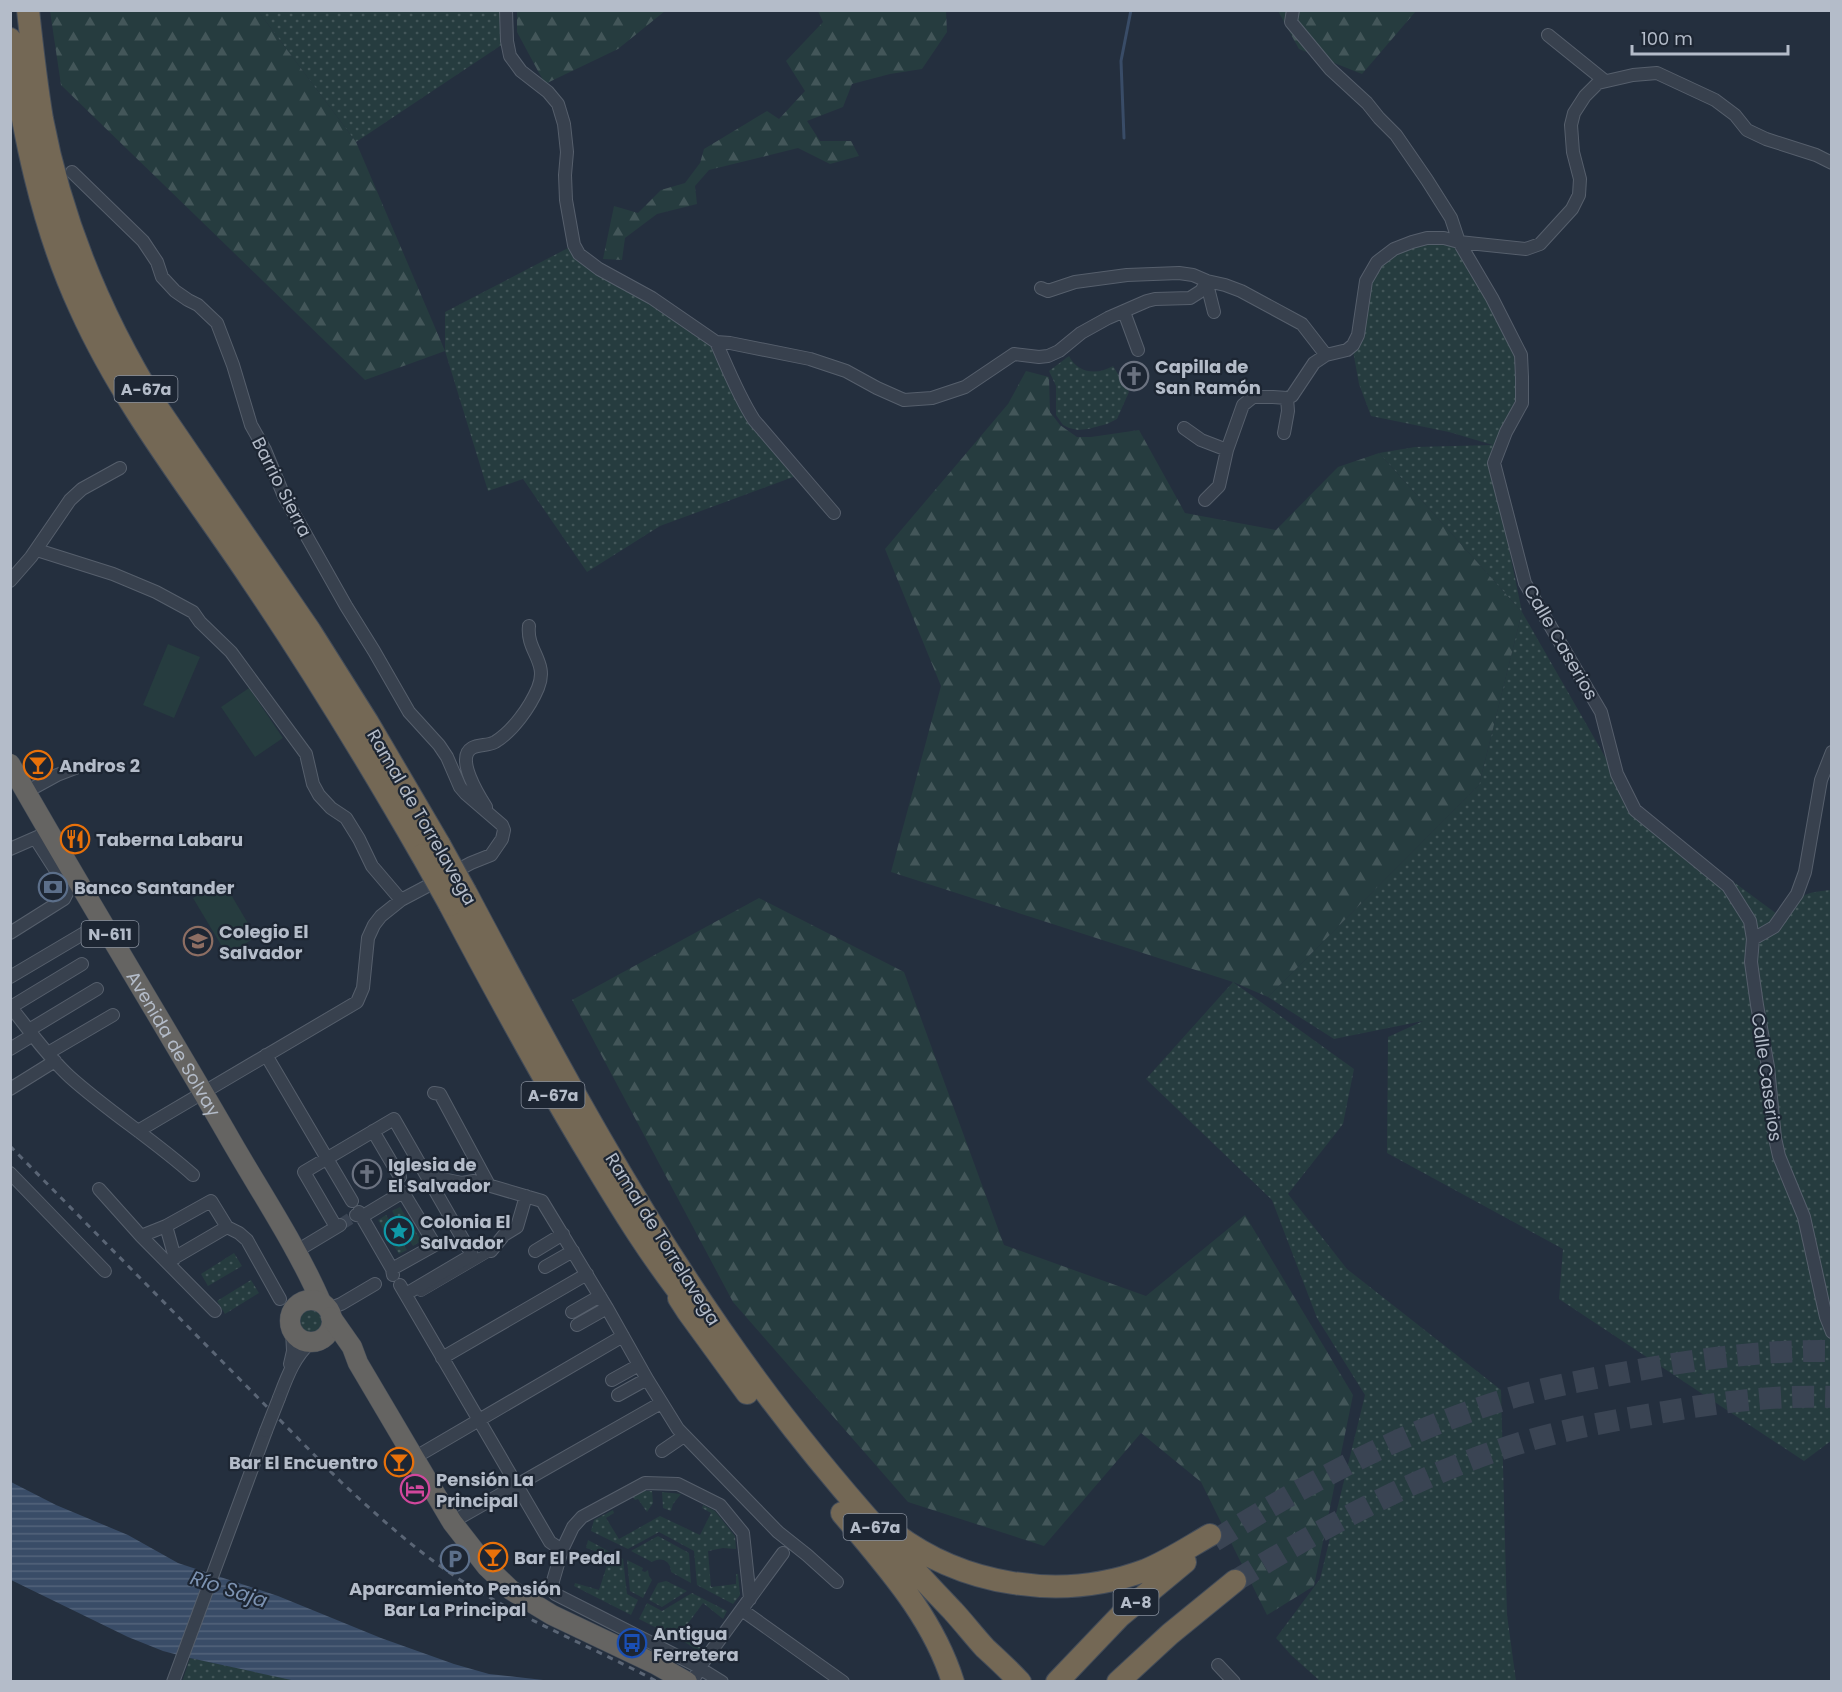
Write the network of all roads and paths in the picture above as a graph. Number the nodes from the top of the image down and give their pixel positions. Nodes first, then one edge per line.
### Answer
1 (28, 10) edge
2 (506, 10) edge
3 (1293, 10) edge
4 (1548, 35) dead end
5 (10, 39) edge
6 (1605, 81) junction
7 (1832, 163) edge
8 (72, 172) dead end
9 (1458, 242) junction
10 (1206, 283) junction
11 (1041, 288) dead end
12 (1124, 312) junction
13 (1214, 312) dead end
14 (716, 342) junction
15 (1138, 350) dead end
16 (1326, 355) junction
17 (1287, 399) junction
18 (1184, 428) dead end
19 (1284, 433) dead end
20 (1227, 450) junction
21 (120, 468) dead end
22 (1205, 500) dead end
23 (834, 513) dead end
24 (37, 549) junction
25 (10, 581) edge
26 (529, 626) dead end
27 (1832, 752) edge
28 (10, 764) edge
29 (78, 767) dead end
30 (26, 792) junction
31 (489, 813) junction
32 (41, 835) junction
33 (10, 849) edge
34 (431, 850) junction
35 (458, 899) junction
36 (401, 900) junction
37 (103, 922) junction
38 (10, 933) edge
39 (1753, 939) junction
40 (82, 964) dead end
41 (10, 977) edge
42 (97, 989) dead end
43 (12, 1011) edge
44 (113, 1015) dead end
45 (31, 1033) junction
46 (10, 1049) edge
47 (266, 1055) junction
48 (51, 1057) junction
49 (10, 1089) edge
50 (203, 1092) junction
51 (434, 1093) dead end
52 (138, 1131) junction
53 (373, 1131) junction
54 (326, 1158) junction
55 (10, 1173) edge
56 (193, 1175) dead end
57 (428, 1176) junction
58 (404, 1184) dead end
59 (489, 1185) junction
60 (99, 1189) dead end
61 (630, 1189) junction
62 (526, 1196) junction
63 (357, 1211) junction
64 (166, 1226) junction
65 (227, 1227) junction
66 (563, 1234) junction
67 (141, 1236) junction
68 (491, 1251) joint
69 (535, 1251) dead end
70 (573, 1251) junction
71 (299, 1258) junction
72 (171, 1260) junction
73 (545, 1268) dead end
74 (105, 1271) dead end
75 (587, 1274) junction
76 (668, 1278) junction
77 (398, 1282) junction
78 (375, 1284) dead end
79 (600, 1296) junction
80 (289, 1302) junction
81 (607, 1308) junction
82 (327, 1309) junction
83 (215, 1311) dead end
84 (572, 1312) dead end
85 (577, 1325) dead end
86 (292, 1330) junction
87 (1832, 1332) edge
88 (623, 1336) junction
89 (316, 1340) junction
90 (442, 1358) junction
91 (358, 1363) junction
92 (639, 1365) junction
93 (288, 1374) junction
94 (647, 1379) junction
95 (612, 1380) dead end
96 (618, 1395) dead end
97 (661, 1403) junction
98 (479, 1421) junction
99 (684, 1436) junction
100 (662, 1451) dead end
101 (414, 1458) junction
102 (516, 1485) junction
103 (452, 1522) junction
104 (562, 1550) junction
105 (783, 1553) dead end
106 (1235, 1581) tunnel mouth
107 (837, 1582) dead end
108 (750, 1599) junction
109 (742, 1610) junction
110 (965, 1624) junction
111 (1218, 1665) dead end
112 (693, 1675) edge
113 (1061, 1676) edge
114 (173, 1682) edge
115 (692, 1682) edge
116 (722, 1682) edge
117 (843, 1682) edge
118 (952, 1682) edge
119 (1007, 1682) edge
120 (1020, 1682) edge
121 (1035, 1682) edge
122 (1118, 1682) edge
123 (1234, 1682) edge

1 - 34 highway, Ramal de Torrelavega / A-67a
2 - 14 street
3 - 9 street, Calle Caserios
4 - 6 street
5 - 34 highway, Ramal de Torrelavega / A-67a
6 - 7 street
6 - 9 street
8 - 31 street, Barrio Sierra
9 - 16 street
9 - 39 street, Calle Caserios
10 - 11 street
10 - 12 street
10 - 13 street
10 - 16 street
12 - 14 street
12 - 15 street
14 - 23 street
16 - 17 street
17 - 19 street
17 - 20 street
18 - 20 street
20 - 22 street
21 - 24 street
24 - 25 street
24 - 36 street
26 - 31 street, Barrio Sierra
27 - 39 street
28 - 30 highway, Avenida de Solvay / N-611
29 - 30 street
30 - 32 highway, Avenida de Solvay / N-611
31 - 36 street, Barrio Sierra
32 - 33 street
32 - 37 highway, Avenida de Solvay / N-611
32 - 38 street, Avenida de Solvay
34 - 35 highway, Ramal de Torrelavega / A-67a, bridge
35 - 61 highway, Ramal de Torrelavega / A-67a
35 - 76 highway, Ramal de Torrelavega / A-67a
36 - 47 street
37 - 41 street
37 - 50 highway, Avenida de Solvay / N-611
39 - 87 street, Calle Caserios
40 - 43 street
42 - 45 street
43 - 45 street
44 - 48 street
45 - 46 street
45 - 48 street
47 - 50 street
47 - 54 street
48 - 49 street
48 - 52 street
50 - 52 street
50 - 71 highway, Avenida de Solvay / N-611
51 - 59 street
52 - 56 street
53 - 54 street
53 - 57 street
53 - 58 street
54 - 63 street
54 - 71 street
55 - 74 street
57 - 59 street
57 - 77 street
59 - 62 street
60 - 67 street
61 - 110 highway, Ramal de Torrelavega / A-67a
61 - 113 highway, A-8
62 - 66 street
62 - 68 street
63 - 77 street
63 - 77 street
64 - 65 street
64 - 67 street
64 - 72 street
65 - 72 street
65 - 80 street
66 - 69 street
66 - 70 street
67 - 72 street
68 - 77 street
70 - 73 street
70 - 75 street
71 - 80 highway
71 - 82 highway, Avenida de Solvay / N-611
72 - 83 street
75 - 79 street
75 - 90 street
76 - 118 highway
76 - 119 highway, Ramal de Torrelavega / A-67a
77 - 90 street
78 - 82 street
79 - 81 street
79 - 84 street
80 - 82 highway
80 - 86 highway
81 - 85 street
81 - 88 street
82 - 89 highway
82 - 91 highway, Avenida de Solvay / N-611
86 - 89 highway, N-611
86 - 93 street
88 - 92 street
88 - 98 street
89 - 91 highway, Avenida de Solvay / N-611
89 - 93 street
90 - 98 street
91 - 101 highway, Avenida de Solvay / N-611
92 - 94 street
92 - 95 street
93 - 114 street, bridge
94 - 96 street
94 - 97 street
97 - 99 street
97 - 102 street
98 - 101 street
98 - 102 street
99 - 100 street
99 - 107 street
101 - 103 highway, Avenida de Solvay / N-611
102 - 103 street
102 - 104 street
103 - 112 highway, Avenida de Solvay / N-611
104 - 108 street
104 - 112 street
105 - 108 street
106 - 122 highway, A-8
108 - 109 street
109 - 112 street
109 - 117 street
110 - 120 highway
110 - 121 highway
111 - 123 street
112 - 115 street
112 - 116 street

